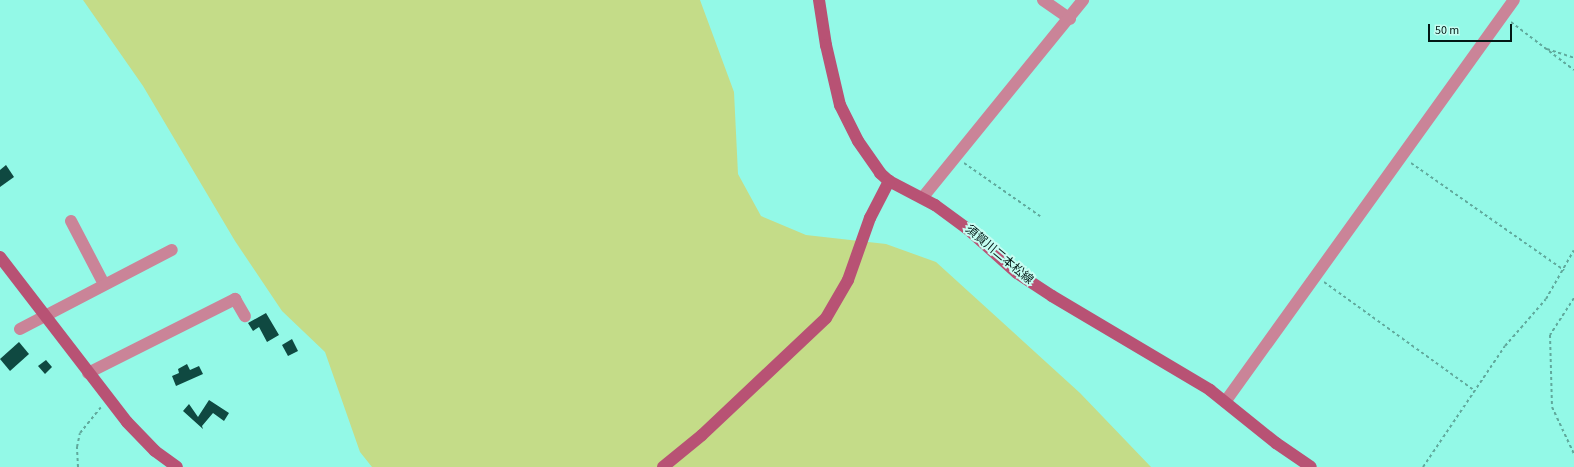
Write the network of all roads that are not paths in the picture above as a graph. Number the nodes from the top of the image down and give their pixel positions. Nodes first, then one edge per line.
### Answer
1 (819, 0) edge
2 (1043, 0) edge
3 (1083, 0) edge
4 (1514, 0) edge
5 (1070, 19) junction
6 (889, 181) junction
7 (923, 197) junction
8 (71, 221) dead end
9 (172, 250) dead end
10 (0, 257) edge
11 (104, 284) junction
12 (43, 316) junction
13 (245, 316) dead end
14 (20, 329) dead end
15 (88, 373) junction
16 (1225, 402) junction
17 (177, 467) edge
18 (663, 467) edge
19 (1311, 467) edge

1 - 6 main road, 須賀川二本松線
2 - 5 street
3 - 5 street
4 - 16 street
5 - 7 street
6 - 7 main road, 須賀川二本松線
6 - 18 main road
7 - 16 main road, 須賀川二本松線
8 - 11 street
9 - 11 street
10 - 12 main road
11 - 12 street
12 - 14 street
12 - 15 main road
13 - 15 street
15 - 17 main road
16 - 19 main road, 須賀川二本松線

